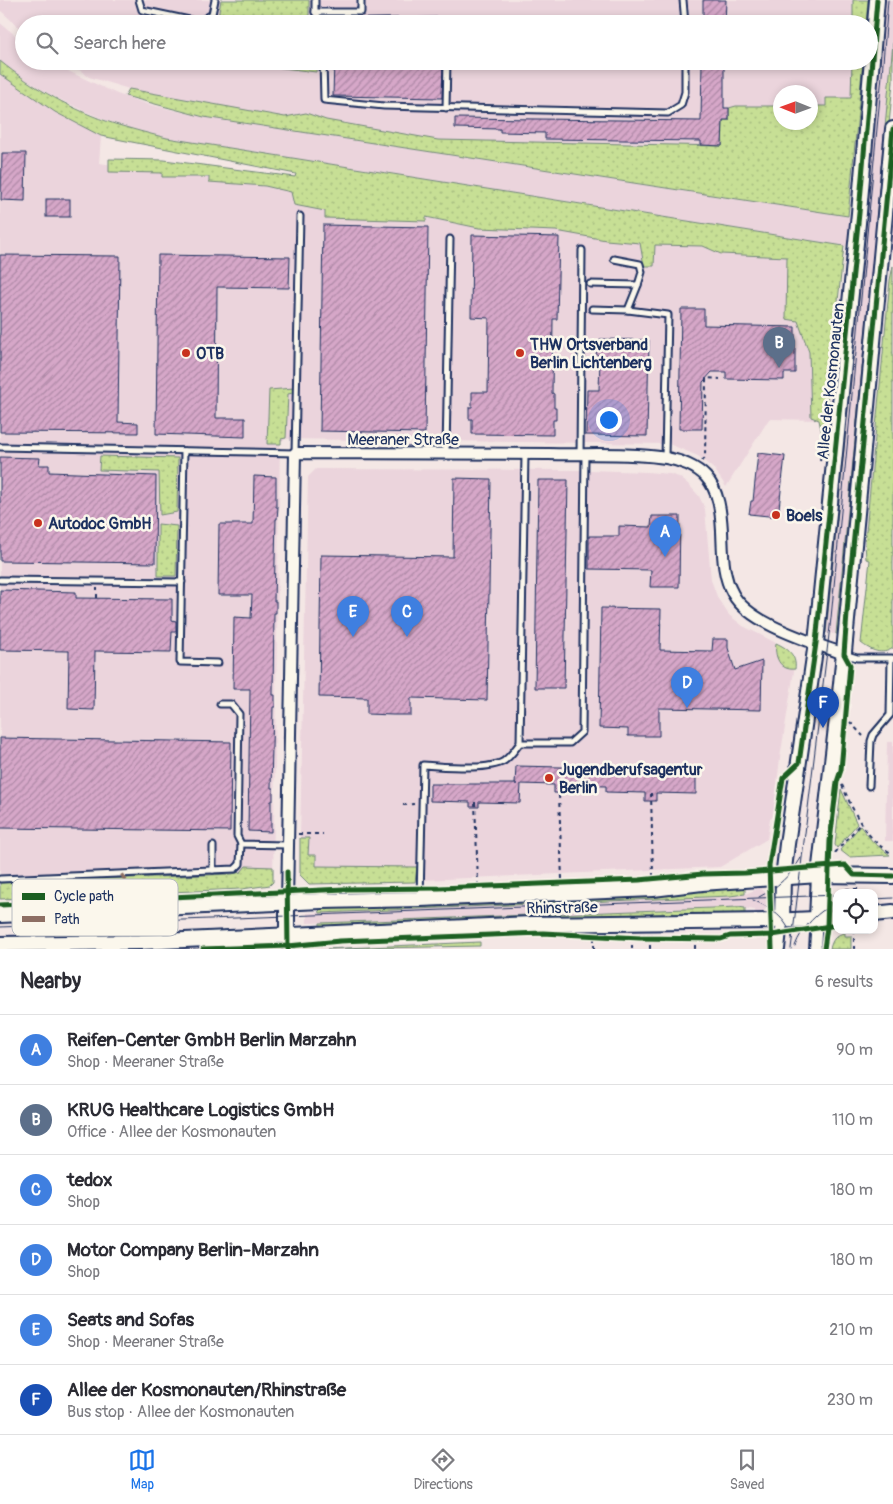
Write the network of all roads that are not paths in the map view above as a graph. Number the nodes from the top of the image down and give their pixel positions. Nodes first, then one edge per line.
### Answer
1 (139, 0) edge
2 (215, 0) edge
3 (315, 0) edge
4 (361, 0) edge
5 (683, 0) edge
6 (878, 0) edge
7 (315, 12) junction
8 (166, 15) edge
9 (210, 15) edge
10 (317, 15) edge
11 (684, 15) edge
12 (877, 15) edge
13 (323, 70) edge
14 (447, 70) edge
15 (685, 70) edge
16 (872, 70) edge
17 (446, 108) junction
18 (893, 129) edge
19 (300, 216) dead end
20 (450, 238) dead end
21 (582, 250) dead end
22 (614, 259) dead end
23 (590, 284) dead end
24 (638, 285) junction
25 (592, 309) dead end
26 (628, 310) junction
27 (0, 447) edge
28 (184, 451) junction
29 (295, 453) junction
30 (446, 454) junction
31 (525, 454) junction
32 (583, 455) junction
33 (665, 458) junction
34 (0, 580) edge
35 (182, 582) junction
36 (816, 644) junction
37 (844, 654) junction
38 (892, 659) edge
39 (218, 663) dead end
40 (220, 704) dead end
41 (520, 743) junction
42 (869, 786) dead end
43 (241, 844) junction
44 (287, 844) junction
45 (213, 846) dead end
46 (822, 869) junction
47 (213, 870) junction
48 (893, 876) edge
49 (783, 878) junction
50 (0, 879) edge
51 (420, 899) junction
52 (287, 903) junction
53 (178, 908) edge
54 (893, 912) edge
55 (878, 914) edge
56 (833, 918) edge
57 (817, 919) junction
58 (782, 921) junction
59 (287, 934) junction
60 (0, 944) edge
61 (288, 949) edge
62 (780, 949) edge
63 (815, 949) edge

1 - 8 lane
2 - 9 lane
3 - 7 lane
4 - 7 lane
5 - 11 lane
6 - 12 main road, Allee der Kosmonauten
7 - 10 lane
13 - 17 lane
14 - 17 lane
15 - 17 lane
16 - 36 main road, Allee der Kosmonauten
18 - 37 main road
19 - 29 lane
20 - 30 lane
21 - 32 lane
22 - 24 lane
23 - 24 lane
24 - 26 lane
25 - 26 lane
26 - 33 lane
27 - 28 lane
28 - 29 lane
28 - 35 lane
29 - 30 street, Meeraner Straße
29 - 44 street
30 - 31 street, Meeraner Straße
31 - 32 street, Meeraner Straße
31 - 41 lane
32 - 33 street, Meeraner Straße
32 - 41 lane
33 - 36 street, Meeraner Straße
34 - 35 lane
35 - 39 lane
36 - 37 street, Meeraner Straße
36 - 49 main road, Allee der Kosmonauten
37 - 38 lane
37 - 46 main road
38 - 42 lane
40 - 43 lane
41 - 51 lane
43 - 44 lane
43 - 47 lane
44 - 52 street
45 - 47 lane
46 - 48 main road, Rhinstraße
46 - 49 main road, Rhinstraße
46 - 57 main road
47 - 50 lane
49 - 51 main road, Rhinstraße
49 - 58 main road, Allee der Kosmonauten
51 - 52 main road, Rhinstraße
52 - 53 main road, Rhinstraße
52 - 59 main road
54 - 55 main road
56 - 57 main road, Rhinstraße
57 - 58 main road, Rhinstraße
57 - 63 street
58 - 59 main road, Rhinstraße
58 - 62 street, Allee der Kosmonauten
59 - 60 main road, Rhinstraße
59 - 61 street

